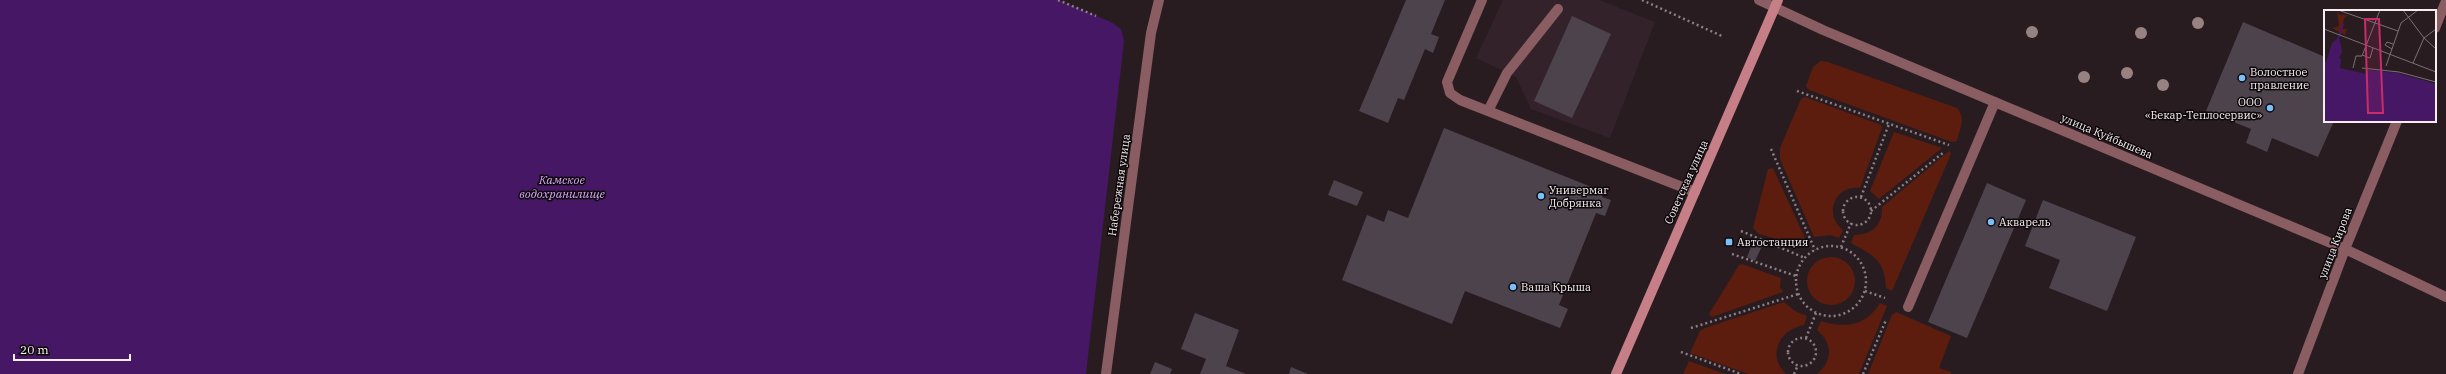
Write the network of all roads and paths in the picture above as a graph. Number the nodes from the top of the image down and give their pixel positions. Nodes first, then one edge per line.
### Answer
1 (1058, 0) edge
2 (1159, 0) edge
3 (1482, 0) edge
4 (1642, 0) edge
5 (1759, 0) edge
6 (2446, 1) edge
7 (1776, 4) edge
8 (1558, 9) dead end
9 (1096, 16) dead end
10 (2436, 26) edge
11 (1724, 37) dead end
12 (1797, 91) dead end
13 (1995, 102) junction
14 (1488, 111) junction
15 (2397, 122) edge
16 (1889, 124) junction
17 (1771, 149) dead end
18 (1695, 192) junction
19 (1861, 197) junction
20 (1871, 211) junction
21 (1851, 223) junction
22 (1741, 231) dead end
23 (1841, 247) junction
24 (2345, 249) junction
25 (1815, 250) junction
26 (1732, 254) dead end
27 (1805, 258) junction
28 (1796, 276) junction
29 (1798, 294) junction
30 (2446, 297) edge
31 (1908, 306) dead end
32 (1816, 313) junction
33 (1887, 316) dead end
34 (1691, 328) dead end
35 (1806, 338) junction
36 (1681, 352) dead end
37 (1798, 365) junction
38 (1106, 374) edge
39 (1616, 374) edge
40 (1740, 374) edge
41 (1794, 374) edge
42 (1863, 374) edge
43 (2298, 374) edge

1 - 9 path
2 - 38 street, Набережная улица
3 - 14 street
4 - 11 path
5 - 7 street, улица Куйбышева
6 - 10 street
7 - 13 street, улица Куйбышева
7 - 18 street, Советская улица
8 - 14 street
12 - 16 path
13 - 24 street, улица Куйбышева
13 - 31 street
14 - 18 street
15 - 24 street, улица Кирова
16 - 19 path
16 - 20 path
17 - 25 path
18 - 39 street, Советская улица
19 - 20 path
19 - 21 path
20 - 21 path
21 - 23 path
22 - 27 path
23 - 25 path
23 - 32 path
24 - 30 street, улица Куйбышева
24 - 43 street, улица Кирова
25 - 27 path
26 - 28 path
27 - 28 path
28 - 29 path
29 - 32 path
29 - 34 path
32 - 35 path
33 - 42 path
35 - 37 path
35 - 37 path
36 - 40 path
37 - 41 path

